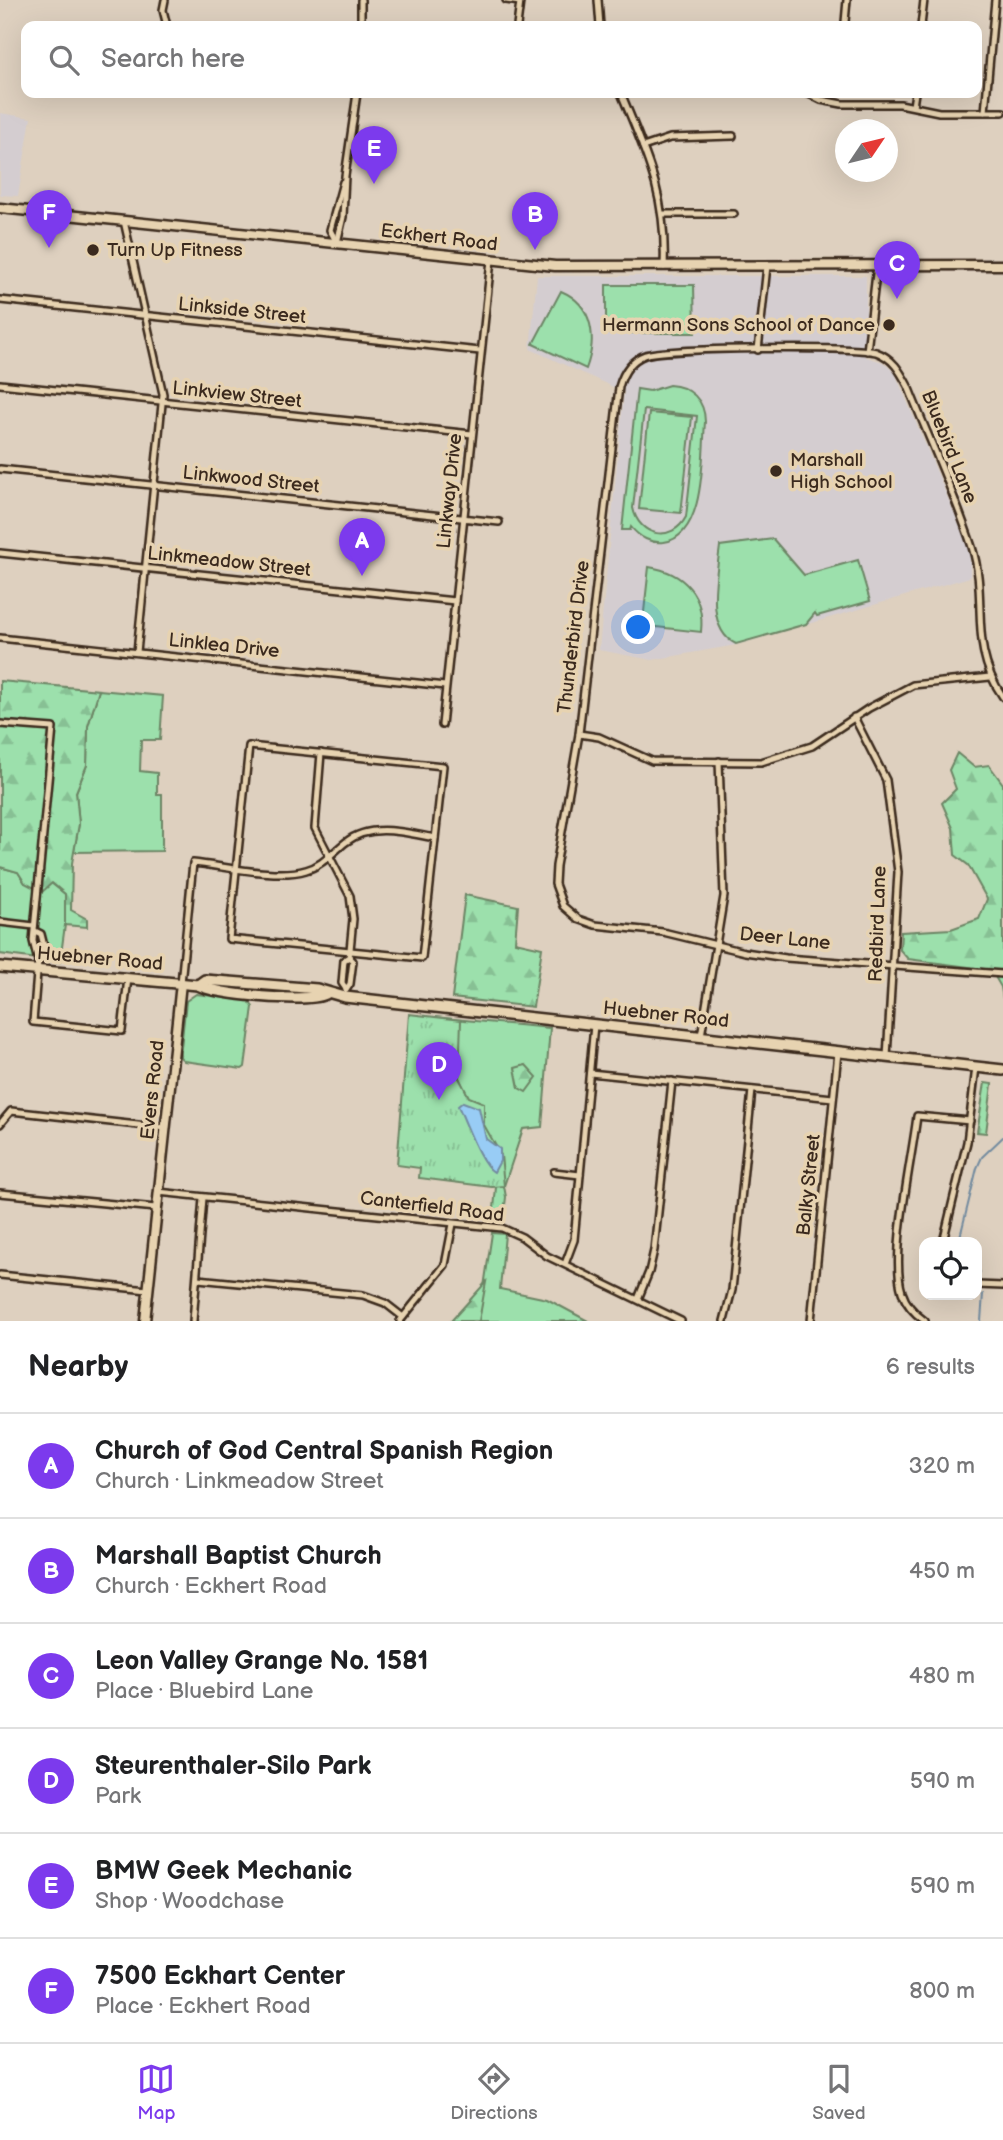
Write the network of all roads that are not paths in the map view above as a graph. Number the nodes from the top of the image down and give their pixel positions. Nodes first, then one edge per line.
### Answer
1 (165, 0) edge
2 (361, 0) edge
3 (506, 0) edge
4 (598, 0) edge
5 (847, 0) edge
6 (924, 0) edge
7 (995, 0) edge
8 (520, 2) edge
9 (166, 21) edge
10 (361, 21) edge
11 (518, 21) edge
12 (600, 21) edge
13 (845, 21) edge
14 (922, 21) edge
15 (355, 98) edge
16 (623, 98) edge
17 (821, 98) edge
18 (914, 98) edge
19 (913, 106) junction
20 (985, 112) junction
21 (1003, 112) edge
22 (733, 136) dead end
23 (643, 147) junction
24 (345, 176) junction
25 (0, 208) edge
26 (664, 214) junction
27 (734, 214) dead end
28 (124, 221) junction
29 (337, 243) junction
30 (491, 260) junction
31 (877, 265) junction
32 (1003, 265) edge
33 (767, 266) junction
34 (664, 267) junction
35 (0, 300) edge
36 (146, 316) junction
37 (758, 350) junction
38 (480, 351) junction
39 (867, 351) junction
40 (0, 384) edge
41 (162, 403) junction
42 (472, 434) junction
43 (0, 469) edge
44 (155, 486) junction
45 (463, 518) junction
46 (499, 522) dead end
47 (0, 553) edge
48 (146, 570) junction
49 (455, 601) junction
50 (0, 638) edge
51 (137, 652) junction
52 (990, 677) junction
53 (445, 686) junction
54 (1003, 697) edge
55 (854, 717) junction
56 (0, 724) edge
57 (442, 725) dead end
58 (579, 734) junction
59 (321, 753) junction
60 (719, 761) junction
61 (435, 838) junction
62 (329, 857) junction
63 (236, 867) junction
64 (569, 912) joint
65 (0, 922) edge
66 (34, 928) junction
67 (714, 946) junction
68 (349, 954) junction
69 (893, 964) junction
70 (38, 966) junction
71 (0, 967) edge
72 (1003, 974) edge
73 (128, 978) junction
74 (181, 983) junction
75 (345, 993) junction
76 (594, 1025) junction
77 (701, 1037) junction
78 (838, 1052) junction
79 (887, 1057) junction
80 (976, 1067) junction
81 (1003, 1070) edge
82 (590, 1073) junction
83 (672, 1081) junction
84 (752, 1090) junction
85 (833, 1098) junction
86 (970, 1121) junction
87 (0, 1124) edge
88 (165, 1128) junction
89 (554, 1172) dead end
90 (580, 1175) junction
91 (159, 1192) junction
92 (0, 1193) edge
93 (203, 1198) junction
94 (156, 1209) junction
95 (453, 1224) junction
96 (944, 1237) edge
97 (565, 1264) junction
98 (0, 1275) edge
99 (198, 1279) junction
100 (982, 1284) edge
101 (1003, 1286) edge
102 (148, 1290) junction
103 (638, 1299) junction
104 (401, 1319) edge
105 (145, 1321) edge
106 (193, 1321) edge
107 (681, 1321) edge
108 (724, 1321) edge
109 (811, 1321) edge
110 (925, 1321) edge

1 - 9 street
2 - 10 street
3 - 8 street
4 - 12 street
5 - 13 street
6 - 14 street
7 - 20 street
8 - 11 street
15 - 24 street
16 - 23 street
17 - 19 street
18 - 19 street
19 - 20 street
20 - 21 street
22 - 23 street
23 - 26 street
24 - 29 street
24 - 29 street
25 - 28 main road, Eckhert Road
26 - 27 street
26 - 34 street
28 - 29 main road, Eckhert Road
28 - 36 street
29 - 30 main road, Eckhert Road
30 - 34 main road, Eckhert Road
30 - 38 street, Linkway Drive
31 - 32 main road, Eckhert Road
31 - 33 main road, Eckhert Road
31 - 39 street
33 - 34 main road, Eckhert Road
33 - 37 street
35 - 36 street, Linkside Street
36 - 38 street, Linkside Street
36 - 41 street
37 - 39 street
37 - 58 street, Thunderbird Drive
38 - 42 street, Linkway Drive
39 - 52 street, Bluebird Lane
40 - 41 street, Linkview Street
41 - 42 street, Linkview Street
41 - 44 street
42 - 45 street, Linkway Drive
43 - 44 street, Linkwood Street
44 - 45 street, Linkwood Street
44 - 48 street
45 - 46 street, Linkwood Street
45 - 49 street, Linkway Drive
47 - 48 street, Linkmeadow Street
48 - 49 street, Linkmeadow Street
48 - 51 street
49 - 53 street, Linkway Drive
50 - 51 street, Linklea Drive
51 - 53 street, Linklea Drive
52 - 54 street, Bluebird Lane
52 - 55 street
53 - 57 street, Linkway Drive
55 - 60 street
55 - 69 street, Redbird Lane
56 - 66 street
58 - 60 street
58 - 64 street, Thunderbird Drive
59 - 61 street
59 - 62 street
59 - 63 street
60 - 67 street
61 - 62 street
61 - 68 street
62 - 63 street
62 - 68 street
63 - 68 street
63 - 74 street, Evers Road
64 - 67 street, Deer Lane
65 - 66 street
66 - 70 street
66 - 70 street
67 - 69 street, Deer Lane
67 - 77 street
68 - 75 street
69 - 72 street, Deer Lane
69 - 79 street, Redbird Lane
70 - 71 main road, Huebner Road
70 - 73 main road, Huebner Road
70 - 73 street
73 - 74 main road, Huebner Road
74 - 75 main road, Huebner Road
74 - 88 main road, Evers Road
75 - 76 main road, Huebner Road
76 - 77 main road, Huebner Road
76 - 82 street
77 - 78 main road, Huebner Road
78 - 79 main road, Huebner Road
78 - 85 street, Balky Street
79 - 80 main road, Huebner Road
80 - 81 main road, Huebner Road
80 - 86 street
82 - 83 street
82 - 90 street
83 - 84 street
83 - 103 street
84 - 85 street
84 - 108 street
85 - 109 street, Balky Street
86 - 96 street
86 - 110 street
87 - 88 street
88 - 91 main road, Evers Road
89 - 90 street
90 - 97 street
91 - 93 street, Canterfield Road
91 - 94 main road, Evers Road
92 - 94 street
93 - 95 street, Canterfield Road
93 - 99 street
94 - 102 main road, Evers Road
95 - 97 street, Canterfield Road
95 - 104 street
97 - 103 street, Canterfield Road
98 - 102 street
99 - 104 street
99 - 106 street
100 - 101 street
102 - 105 main road, Evers Road
103 - 107 street, Canterfield Road

